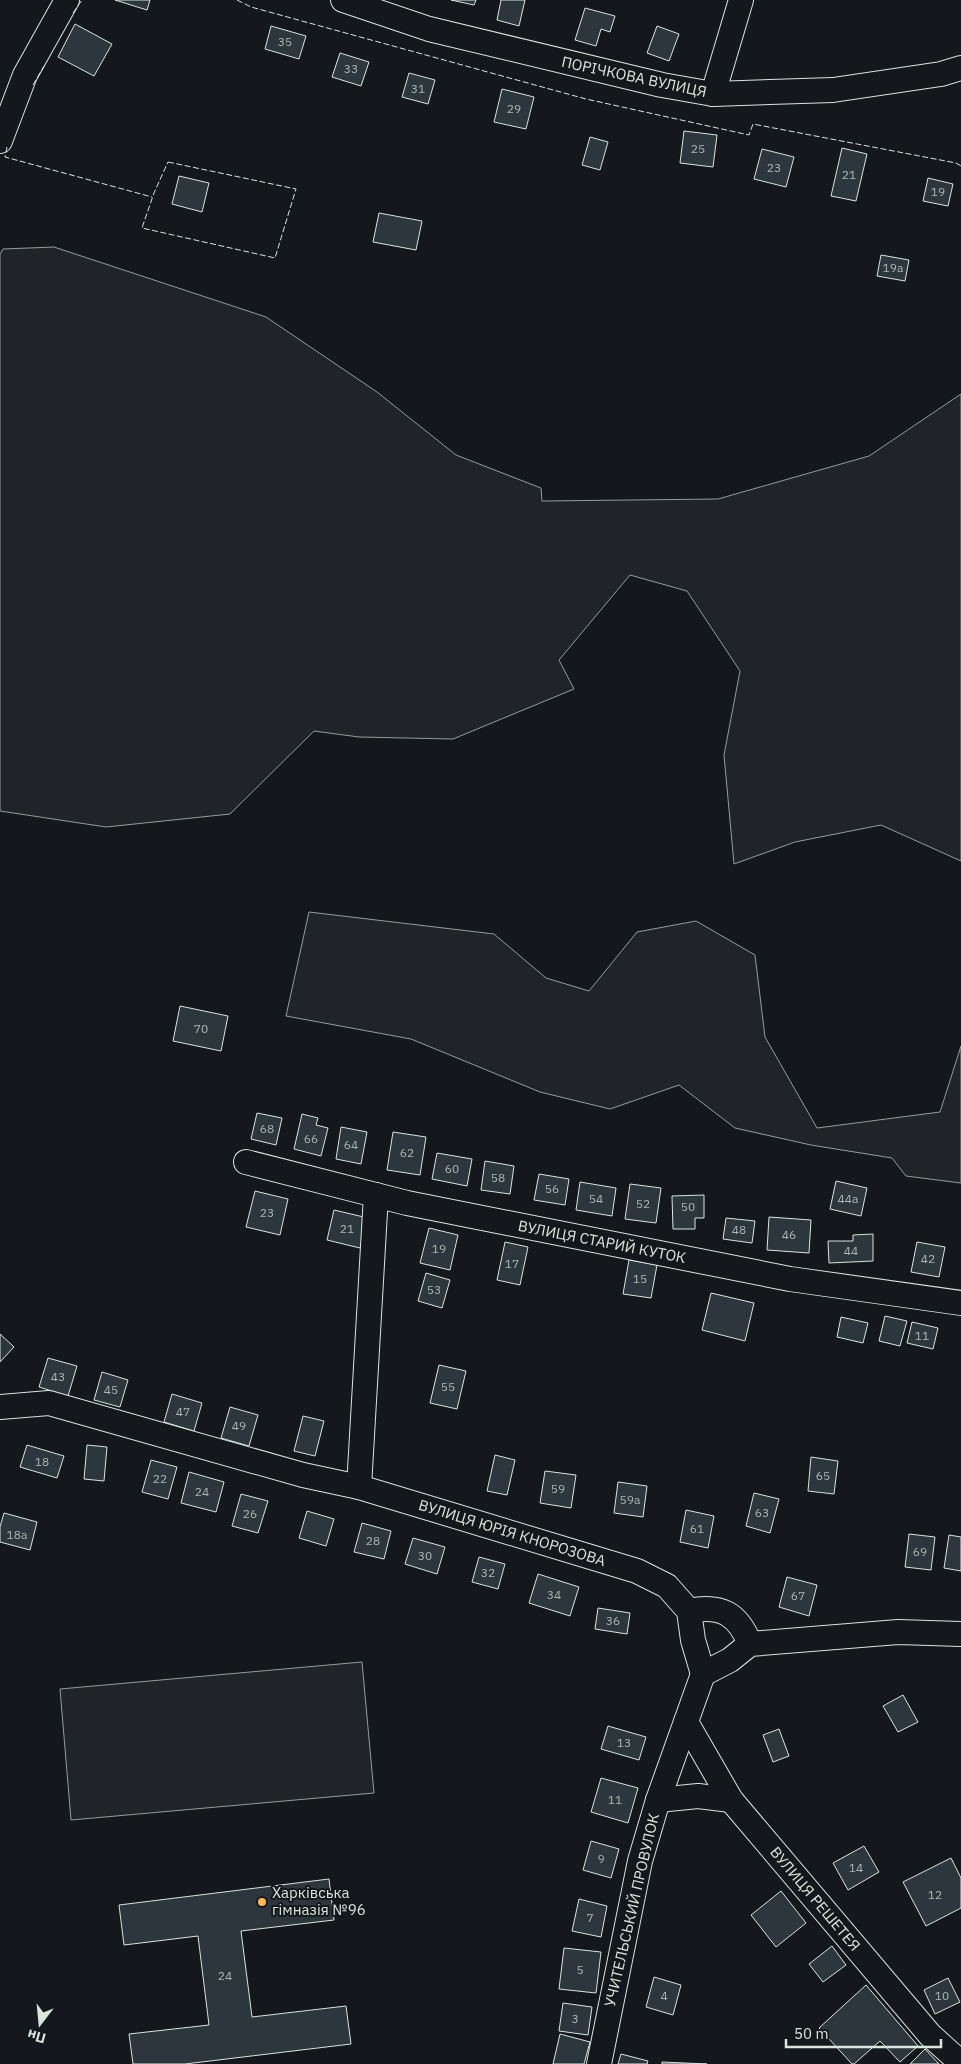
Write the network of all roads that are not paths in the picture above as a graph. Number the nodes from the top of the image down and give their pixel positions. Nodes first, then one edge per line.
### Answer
1 (67, 0) edge
2 (343, 0) edge
3 (741, 0) edge
4 (961, 68) edge
5 (713, 94) junction
6 (0, 140) edge
7 (246, 1162) dead end
8 (376, 1195) junction
9 (961, 1303) edge
10 (0, 1407) edge
11 (359, 1487) junction
12 (689, 1610) junction
13 (961, 1634) edge
14 (750, 1644) junction
15 (703, 1674) junction
16 (686, 1722) junction
17 (658, 1800) junction
18 (731, 1800) junction
19 (599, 2064) edge
20 (961, 2064) edge

1 - 6 street
2 - 5 street, ПОРІЧКОВА ВУЛИЦЯ
3 - 5 street
4 - 5 street, ПОРІЧКОВА ВУЛИЦЯ
7 - 8 street, ВУЛИЦЯ СТАРИЙ КУТОК
8 - 9 street, ВУЛИЦЯ СТАРИЙ КУТОК
8 - 11 street
10 - 11 street, ВУЛИЦЯ ЮРІЯ КНОРОЗОВА
11 - 12 street, ВУЛИЦЯ ЮРІЯ КНОРОЗОВА
12 - 14 street
12 - 15 street
13 - 14 street
14 - 15 street
15 - 16 street, УЧИТЕЛЬСЬКИЙ ПРОВУЛОК
16 - 17 street, УЧИТЕЛЬСЬКИЙ ПРОВУЛОК
16 - 18 street, ВУЛИЦЯ РЕШЕТЕЯ
17 - 18 street
17 - 19 street, УЧИТЕЛЬСЬКИЙ ПРОВУЛОК
18 - 20 street, ВУЛИЦЯ РЕШЕТЕЯ

